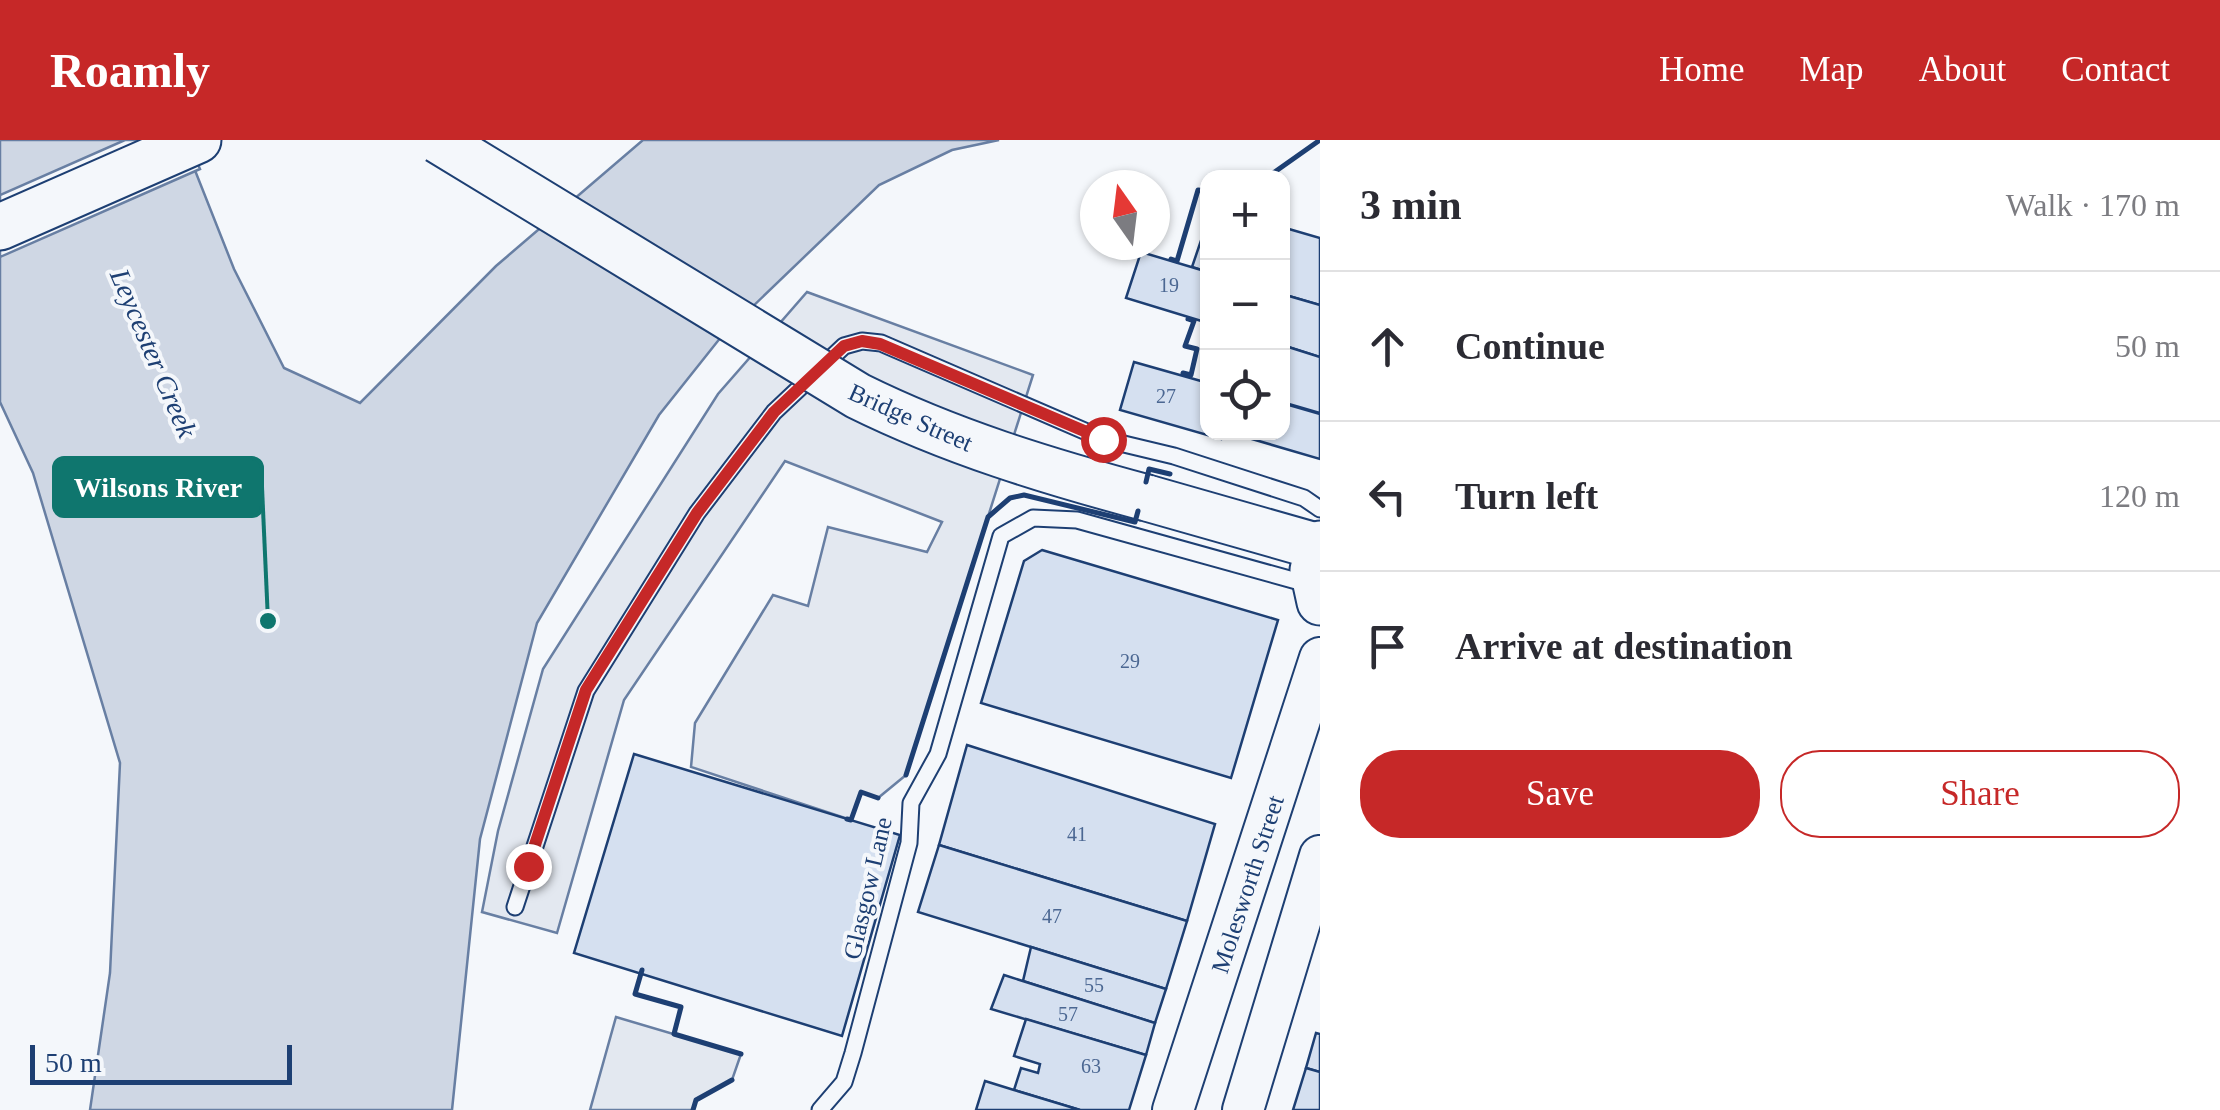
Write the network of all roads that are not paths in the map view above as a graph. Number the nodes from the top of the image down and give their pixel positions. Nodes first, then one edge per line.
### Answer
1 (198, 140) edge
2 (438, 140) edge
3 (0, 227) edge
4 (1320, 509) edge
5 (1032, 518) joint
6 (1318, 570) edge
7 (1320, 658) edge
8 (1320, 856) edge
9 (515, 907) dead end
10 (820, 1110) edge
11 (1173, 1110) edge
12 (1243, 1110) edge

1 - 3 main road
2 - 6 main road, Bridge Street, bridge
4 - 9 lane
5 - 6 lane, Bridge Street
5 - 10 lane, Glasgow Lane
7 - 11 street, Molesworth Street
8 - 12 street

